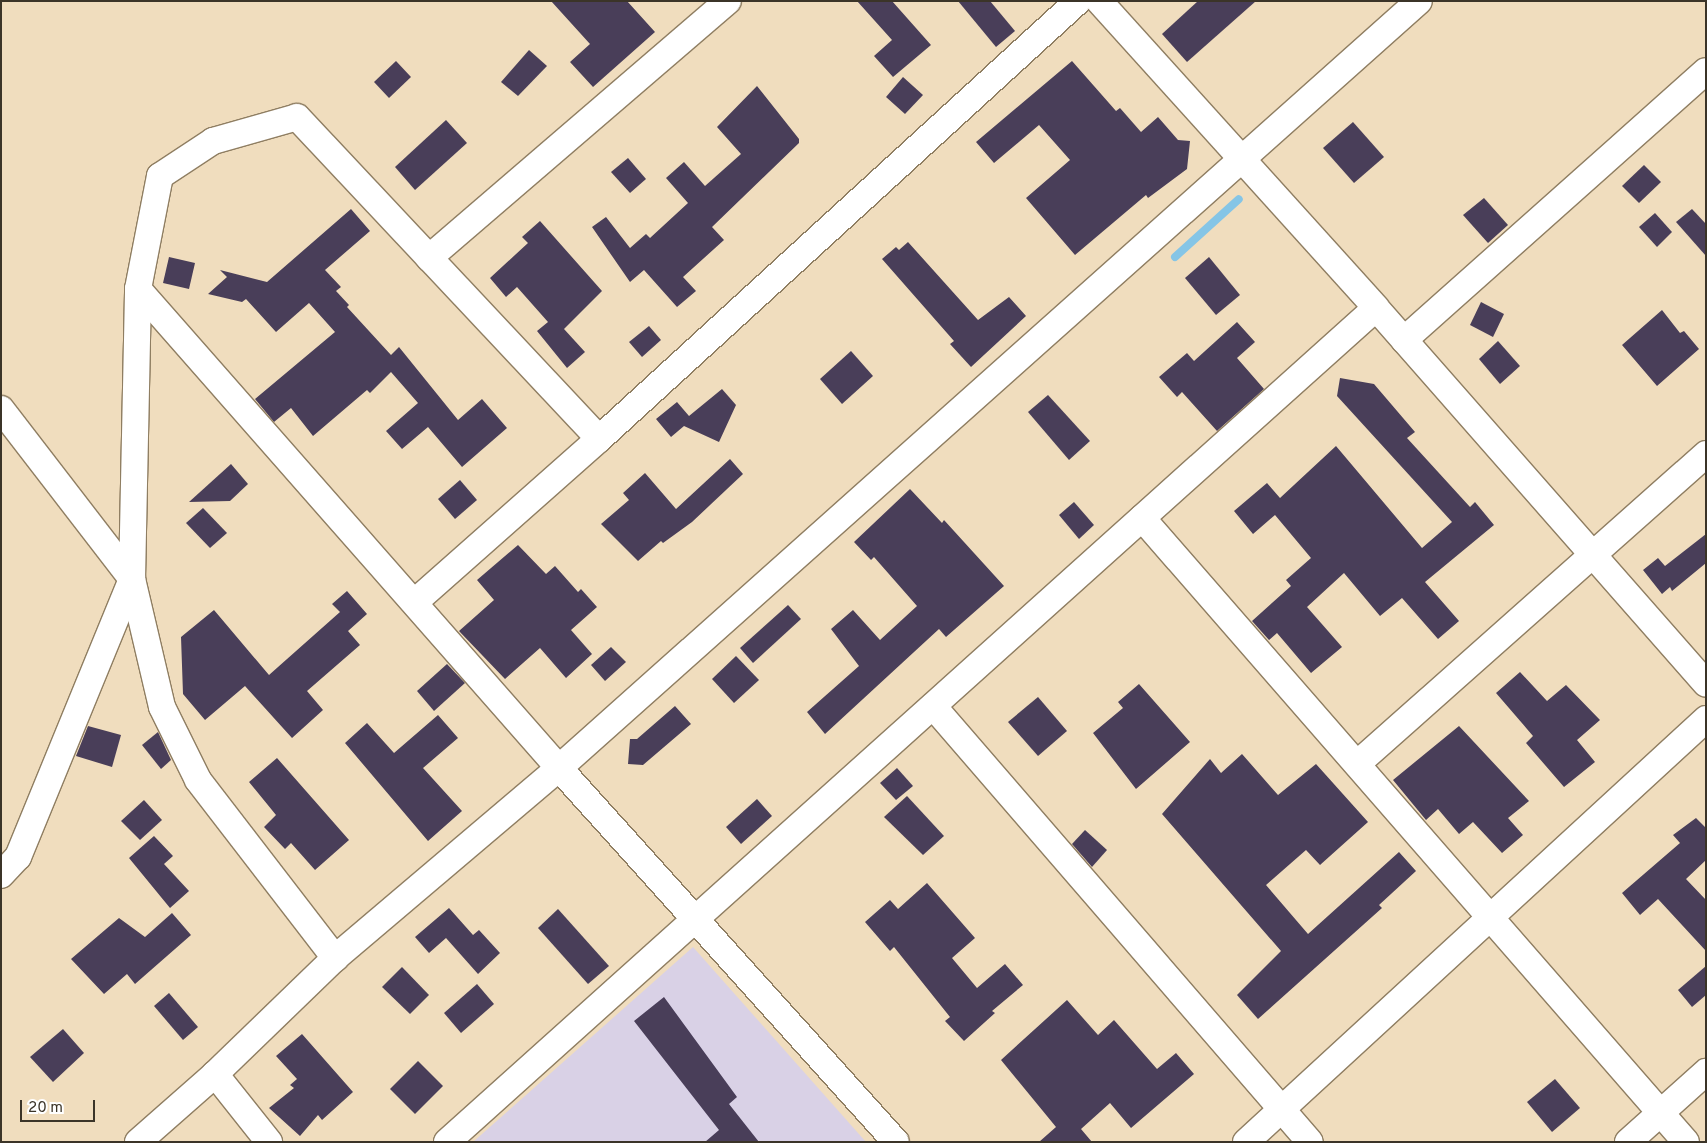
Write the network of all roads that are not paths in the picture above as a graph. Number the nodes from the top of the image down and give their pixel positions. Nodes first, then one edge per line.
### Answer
1 (728, 1) edge
2 (1078, 1) edge
3 (1099, 1) edge
4 (1420, 1) edge
5 (1706, 71) edge
6 (1240, 159) junction
7 (429, 258) junction
8 (138, 289) junction
9 (1376, 308) junction
10 (1404, 340) junction
11 (1, 409) edge
12 (599, 440) junction
13 (1706, 454) edge
14 (1142, 518) junction
15 (1592, 554) junction
16 (132, 579) junction
17 (416, 601) junction
18 (1706, 683) edge
19 (933, 706) junction
20 (1706, 719) edge
21 (1357, 764) junction
22 (559, 768) junction
23 (1, 875) edge
24 (1490, 917) junction
25 (697, 918) junction
26 (335, 958) junction
27 (1706, 1072) edge
28 (215, 1074) junction
29 (1282, 1109) junction
30 (1661, 1112) junction
31 (138, 1142) edge
32 (268, 1142) edge
33 (447, 1142) edge
34 (896, 1142) edge
35 (1246, 1142) edge
36 (1310, 1142) edge
37 (1628, 1142) edge
38 (1686, 1142) edge

1 - 7 street
2 - 12 street
3 - 6 street
4 - 6 street
5 - 10 street
6 - 9 street
6 - 22 street
7 - 8 street
7 - 12 street
8 - 16 street
8 - 17 street
9 - 10 street
9 - 14 street
10 - 15 street
11 - 16 street
12 - 17 street
13 - 15 street
14 - 19 street
14 - 21 street
15 - 18 street
15 - 21 street
16 - 23 street
16 - 26 street
17 - 22 street
19 - 25 street
19 - 29 street
20 - 24 street
21 - 24 street
22 - 25 street
22 - 26 street
24 - 29 street
24 - 30 street
25 - 33 street
25 - 34 street
26 - 28 street
27 - 30 street
28 - 31 street
28 - 32 street
29 - 35 street
29 - 36 street
30 - 37 street
30 - 38 street

